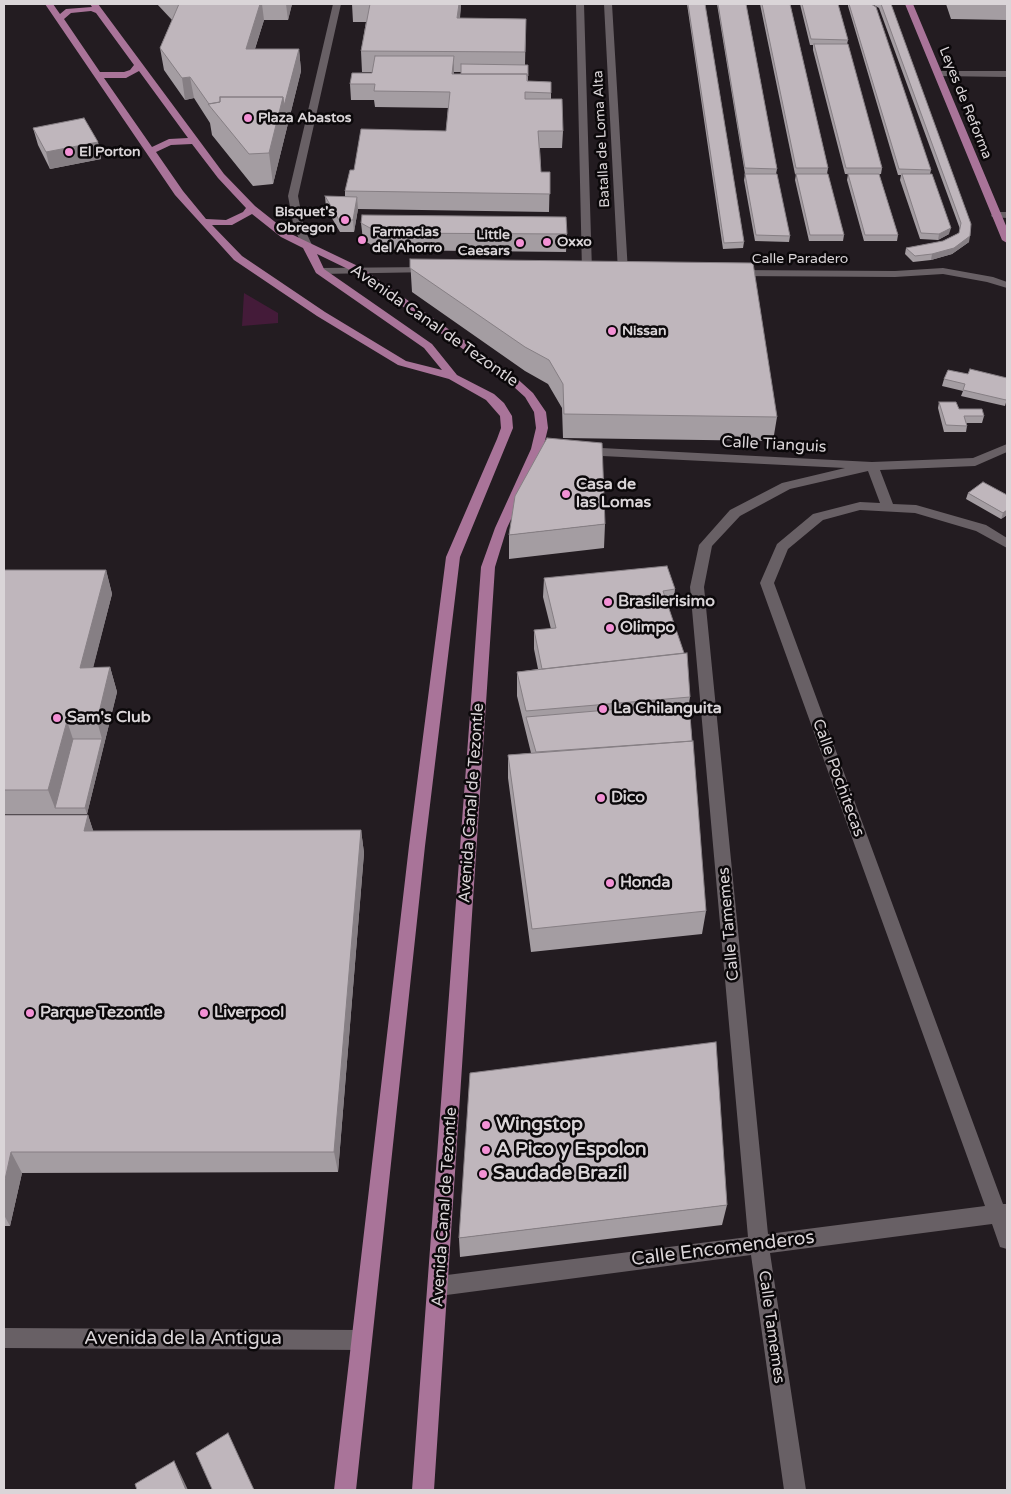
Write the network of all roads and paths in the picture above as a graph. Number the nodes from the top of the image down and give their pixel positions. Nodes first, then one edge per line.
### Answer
1 (49, 4) edge
2 (337, 4) edge
3 (580, 4) edge
4 (608, 4) edge
5 (909, 4) edge
6 (97, 8) edge
7 (59, 19) junction
8 (139, 65) junction
9 (939, 73) junction
10 (97, 74) junction
11 (1007, 74) edge
12 (195, 141) junction
13 (150, 151) junction
14 (251, 208) junction
15 (1002, 215) edge
16 (203, 222) junction
17 (1007, 240) edge
18 (308, 247) junction
19 (320, 270) junction
20 (358, 270) junction
21 (438, 270) edge
22 (587, 271) edge
23 (623, 272) edge
24 (720, 273) edge
25 (1007, 285) edge
26 (453, 377) junction
27 (1007, 448) edge
28 (567, 451) edge
29 (872, 466) junction
30 (888, 508) junction
31 (1007, 544) edge
32 (1002, 1214) edge
33 (1007, 1240) edge
34 (760, 1245) junction
35 (439, 1286) junction
36 (4, 1338) edge
37 (362, 1340) junction
38 (345, 1490) edge
39 (423, 1490) edge
40 (795, 1490) edge

1 - 7 main road, Avenida Canal de Tezontle
2 - 18 street
3 - 22 street, Batalla de Loma Alta
4 - 23 street, Batalla de Loma Alta
5 - 9 main road, Leyes de Reforma
6 - 7 main road
6 - 8 main road, Avenida Canal de Tezontle
7 - 10 main road, Avenida Canal de Tezontle
8 - 10 main road
8 - 12 main road, Avenida Canal de Tezontle
9 - 11 street
9 - 15 main road, Leyes de Reforma
10 - 13 main road, Avenida Canal de Tezontle
12 - 13 main road
12 - 14 main road, Avenida Canal de Tezontle
13 - 16 main road, Avenida Canal de Tezontle
14 - 16 main road
14 - 18 main road, Avenida Canal de Tezontle
15 - 17 main road, Leyes de Reforma
16 - 26 main road, Avenida Canal de Tezontle
18 - 19 main road, Avenida Canal de Tezontle
18 - 20 main road, Avenida Canal de Tezontle
19 - 20 street
19 - 26 main road, Avenida Canal de Tezontle
20 - 21 street
20 - 35 main road, Avenida Canal de Tezontle
24 - 25 street, Calle Paradero
26 - 37 main road, Avenida Canal de Tezontle
27 - 29 street, Calle Tianguis
28 - 29 street, Calle Tianguis
29 - 30 street
29 - 34 street, Calle Tamemes
30 - 31 street, Calle Pochitecas
30 - 32 street, Calle Pochitecas
32 - 33 street, Calle Pochitecas
32 - 34 street, Calle Encomenderos
34 - 35 street, Calle Encomenderos
34 - 40 street, Calle Tamemes
35 - 39 main road, Avenida Canal de Tezontle
36 - 37 street, Avenida de la Antigua
37 - 38 main road, Avenida Canal de Tezontle

